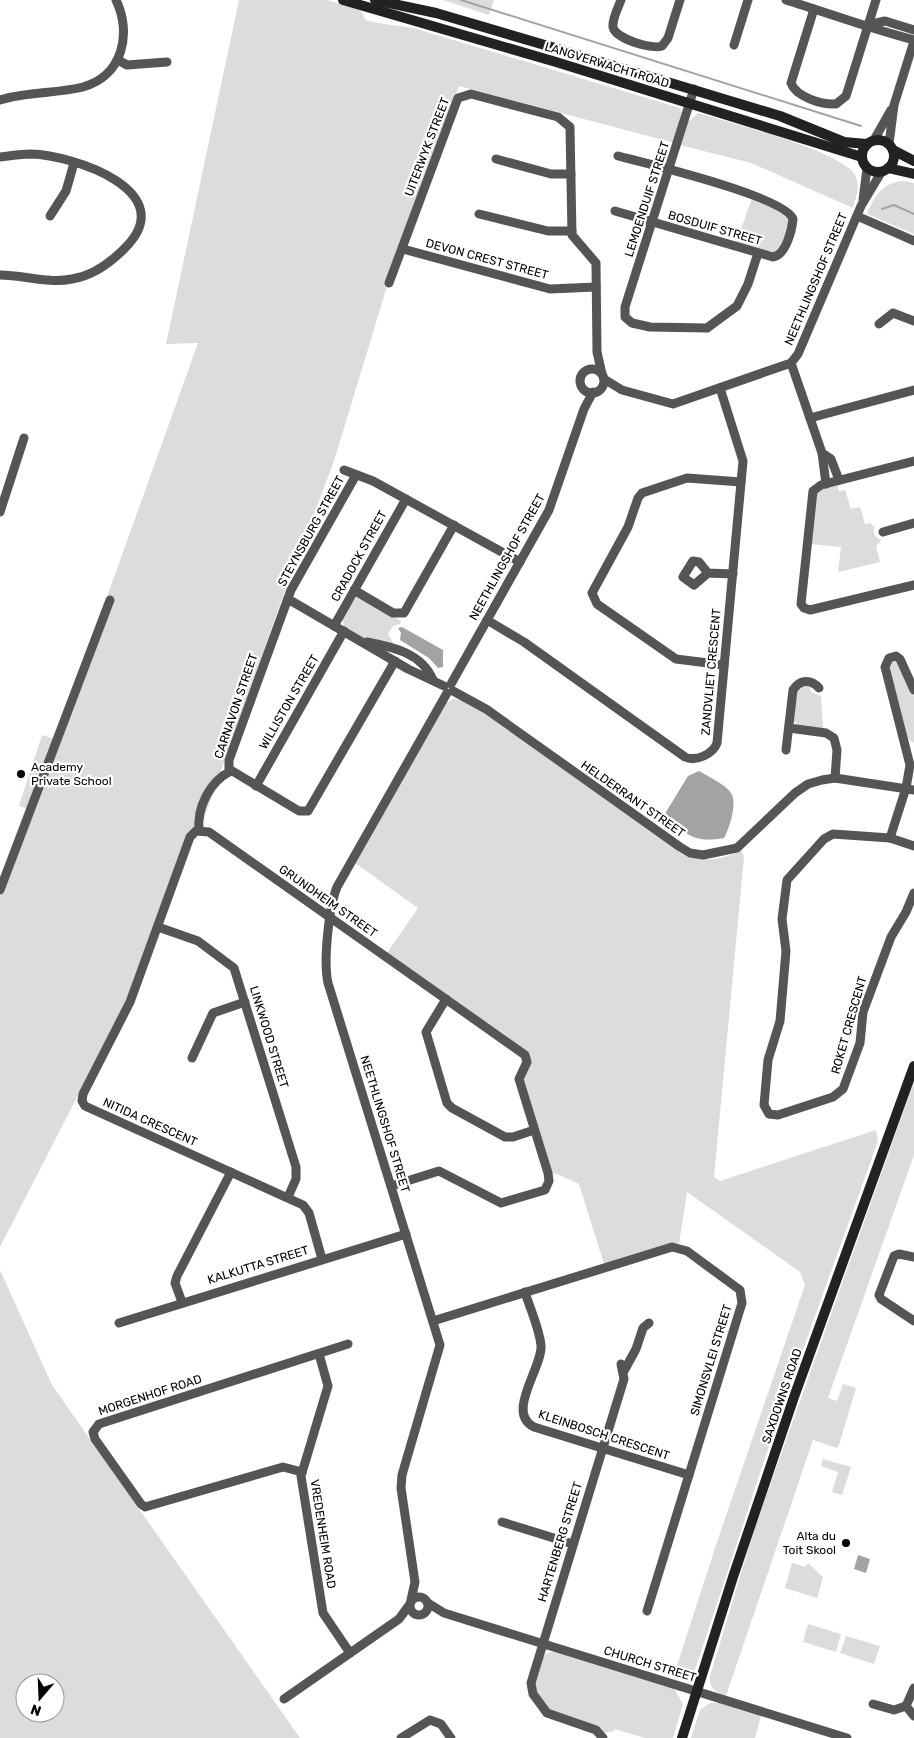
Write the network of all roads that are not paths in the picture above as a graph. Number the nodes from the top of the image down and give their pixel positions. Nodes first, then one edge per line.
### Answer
1 (116, 0) edge
2 (342, 0) edge
3 (411, 0) edge
4 (621, 0) edge
5 (680, 0) edge
6 (748, 0) edge
7 (786, 0) edge
8 (876, 0) edge
9 (380, 3) edge
10 (814, 9) junction
11 (436, 13) junction
12 (868, 25) junction
13 (913, 36) edge
14 (734, 45) dead end
15 (118, 60) junction
16 (167, 62) dead end
17 (694, 89) junction
18 (0, 100) edge
19 (690, 104) junction
20 (894, 105) junction
21 (871, 142) junction
22 (891, 147) junction
23 (618, 156) dead end
24 (0, 157) edge
25 (862, 157) junction
26 (496, 159) dead end
27 (914, 161) edge
28 (74, 163) junction
29 (867, 168) junction
30 (669, 170) junction
31 (885, 170) junction
32 (571, 174) junction
33 (914, 174) edge
34 (862, 206) junction
35 (615, 211) dead end
36 (479, 214) dead end
37 (50, 216) dead end
38 (857, 216) junction
39 (652, 222) junction
40 (572, 231) junction
41 (914, 241) edge
42 (402, 250) junction
43 (758, 253) junction
44 (0, 275) edge
45 (389, 283) dead end
46 (596, 287) junction
47 (914, 321) edge
48 (879, 324) dead end
49 (597, 352) junction
50 (791, 363) junction
51 (586, 370) junction
52 (603, 377) junction
53 (582, 387) junction
54 (720, 388) junction
55 (622, 390) junction
56 (914, 390) edge
57 (596, 391) junction
58 (584, 409) junction
59 (810, 418) junction
60 (24, 438) dead end
61 (822, 453) junction
62 (914, 460) edge
63 (344, 470) dead end
64 (356, 475) junction
65 (840, 480) junction
66 (742, 482) junction
67 (826, 484) junction
68 (406, 499) junction
69 (0, 512) edge
70 (914, 523) edge
71 (454, 525) junction
72 (883, 532) dead end
73 (520, 562) junction
74 (708, 573) dead end
75 (733, 574) junction
76 (914, 586) edge
77 (354, 590) junction
78 (288, 599) junction
79 (110, 600) dead end
80 (487, 620) junction
81 (334, 626) junction
82 (344, 632) junction
83 (361, 641) junction
84 (394, 661) junction
85 (424, 665) junction
86 (724, 665) junction
87 (419, 674) junction
88 (433, 680) junction
89 (449, 688) junction
90 (819, 688) dead end
91 (914, 690) edge
92 (788, 728) junction
93 (910, 746) edge
94 (786, 750) dead end
95 (231, 771) junction
96 (835, 778) junction
97 (256, 786) junction
98 (910, 789) edge
99 (199, 830) junction
100 (890, 838) junction
101 (914, 846) edge
102 (0, 890) edge
103 (914, 893) edge
104 (331, 918) junction
105 (158, 927) junction
106 (446, 999) junction
107 (245, 1002) junction
108 (192, 1058) dead end
109 (914, 1066) edge
110 (534, 1130) junction
111 (231, 1172) junction
112 (391, 1186) junction
113 (288, 1197) junction
114 (406, 1234) junction
115 (914, 1257) edge
116 (322, 1259) junction
117 (525, 1292) junction
118 (182, 1302) junction
119 (433, 1321) junction
120 (914, 1321) edge
121 (119, 1323) dead end
122 (649, 1323) dead end
123 (348, 1344) dead end
124 (319, 1354) junction
125 (603, 1448) junction
126 (302, 1472) junction
127 (689, 1475) junction
128 (502, 1522) dead end
129 (573, 1544) junction
130 (415, 1582) junction
131 (426, 1601) junction
132 (410, 1602) junction
133 (647, 1611) dead end
134 (421, 1614) junction
135 (444, 1614) junction
136 (399, 1619) junction
137 (542, 1644) junction
138 (350, 1653) junction
139 (914, 1688) edge
140 (698, 1692) junction
141 (284, 1699) dead end
142 (873, 1704) dead end
143 (906, 1706) junction
144 (914, 1716) edge
145 (401, 1738) edge
146 (451, 1738) edge
147 (603, 1738) edge
148 (682, 1738) edge
149 (848, 1738) edge

1 - 15 street
2 - 9 street, LANGVERWACHT ROAD
3 - 11 street
4 - 5 street
6 - 14 street
7 - 10 street
8 - 12 street
9 - 11 street, LANGVERWACHT ROAD
9 - 19 street, LANGVERWACHT ROAD
10 - 12 street
10 - 12 street
11 - 17 street, LANGVERWACHT ROAD
12 - 13 street
13 - 20 street
15 - 16 street
15 - 18 street
17 - 19 street, LEMOENDUIF STREET
17 - 21 street, LANGVERWACHT ROAD
19 - 25 street, LANGVERWACHT ROAD
19 - 30 street, LEMOENDUIF STREET
20 - 21 street
20 - 22 street
21 - 22 street
21 - 25 street
22 - 27 street
22 - 31 street
23 - 30 street
24 - 28 street
25 - 29 street
26 - 32 street
28 - 37 street
28 - 44 street
29 - 31 street
29 - 34 street, NEETHLINGSHOF STREET
30 - 39 street, LEMOENDUIF STREET
30 - 43 street, BOSDUIF STREET
31 - 33 street
31 - 34 street, NEETHLINGSHOF STREET
32 - 40 street, UITERWYK STREET
32 - 42 street, UITERWYK STREET
34 - 38 street, NEETHLINGSHOF STREET
35 - 39 street, BOSDUIF STREET
36 - 40 street
38 - 41 street
38 - 50 street, NEETHLINGSHOF STREET
39 - 43 street, BOSDUIF STREET
39 - 43 street, LEMOENDUIF STREET
40 - 46 street
42 - 45 street, UITERWYK STREET
42 - 46 street, DEVON CREST STREET
46 - 49 street
47 - 48 street
49 - 51 street
49 - 52 street
50 - 54 street, NEETHLINGSHOF STREET
50 - 59 street
51 - 52 street
51 - 53 street
52 - 55 street, NEETHLINGSHOF STREET
52 - 57 street
53 - 57 street
53 - 58 street, NEETHLINGSHOF STREET
54 - 55 street, NEETHLINGSHOF STREET
54 - 66 street, ZANDVLIET CRESCENT
55 - 57 street, NEETHLINGSHOF STREET
56 - 59 street
57 - 58 street, NEETHLINGSHOF STREET
58 - 73 street, NEETHLINGSHOF STREET
59 - 61 street
60 - 69 street
61 - 65 street
61 - 67 street
62 - 65 street
63 - 64 street
64 - 68 street
64 - 78 street, STEYNSBURG STREET
65 - 67 street
66 - 75 street, ZANDVLIET CRESCENT
66 - 86 street
67 - 76 street
68 - 71 street
68 - 77 street, CRADOCK STREET
70 - 72 street
71 - 73 street
71 - 77 street
73 - 80 street, NEETHLINGSHOF STREET
74 - 75 street
75 - 86 street, ZANDVLIET CRESCENT
77 - 81 street, CRADOCK STREET
78 - 81 street
78 - 95 street, CARNAVON STREET
79 - 102 street
80 - 86 street, ZANDVLIET CRESCENT
80 - 89 street, NEETHLINGSHOF STREET
81 - 82 street
82 - 83 street
82 - 97 street, WILLISTON STREET
83 - 84 street, HELDERRANT STREET
83 - 85 street
84 - 87 street, HELDERRANT STREET
84 - 97 street, CARNAVON STREET
85 - 87 street
85 - 88 street
87 - 88 street, HELDERRANT STREET
88 - 89 street, HELDERRANT STREET
89 - 96 street, HELDERRANT STREET
89 - 104 street, NEETHLINGSHOF STREET
90 - 92 street
91 - 93 street
92 - 94 street
92 - 96 street
93 - 98 street
95 - 97 street, CARNAVON STREET
95 - 99 street
96 - 98 street, HELDERRANT STREET
98 - 100 street
99 - 104 street, GRUNDHEIM STREET
99 - 105 street
100 - 101 street, ROKET CRESCENT
100 - 103 street, ROKET CRESCENT
104 - 106 street, GRUNDHEIM STREET
104 - 112 street, NEETHLINGSHOF STREET
105 - 107 street, LINKWOOD STREET
105 - 111 street, NITIDA CRESCENT
106 - 110 street, GRUNDHEIM STREET
106 - 110 street
107 - 108 street
107 - 113 street, LINKWOOD STREET
109 - 140 street, SAXDOWNS ROAD
110 - 112 street
111 - 113 street, NITIDA CRESCENT
111 - 118 street
112 - 114 street, NEETHLINGSHOF STREET
113 - 116 street, NITIDA CRESCENT
114 - 116 street, KALKUTTA STREET
114 - 119 street, NEETHLINGSHOF STREET
115 - 120 street
116 - 118 street, KALKUTTA STREET
117 - 119 street, SIMONSVLEI STREET
117 - 125 street, KLEINBOSCH CRESCENT
117 - 127 street, SIMONSVLEI STREET
118 - 121 street, KALKUTTA STREET
119 - 130 street, NEETHLINGSHOF STREET
122 - 125 street, HARTENBERG STREET
123 - 124 street, MORGENHOF ROAD
124 - 126 street, VREDENHEIM ROAD
124 - 126 street, MORGENHOF ROAD
125 - 127 street, KLEINBOSCH CRESCENT
125 - 129 street, HARTENBERG STREET
126 - 138 street, VREDENHEIM ROAD
127 - 133 street, SIMONSVLEI STREET
128 - 129 street
129 - 137 street, HARTENBERG STREET
130 - 131 street
130 - 132 street
131 - 132 street
131 - 134 street
131 - 135 street, CHURCH STREET
132 - 134 street
132 - 136 street
134 - 135 street, CHURCH STREET
134 - 136 street, CHURCH STREET
135 - 137 street, CHURCH STREET
136 - 138 street
137 - 140 street, CHURCH STREET
137 - 147 street, HARTENBERG STREET
138 - 141 street
139 - 143 street
140 - 148 street, SAXDOWNS ROAD
140 - 149 street, CHURCH STREET
142 - 143 street
143 - 144 street
145 - 146 street

